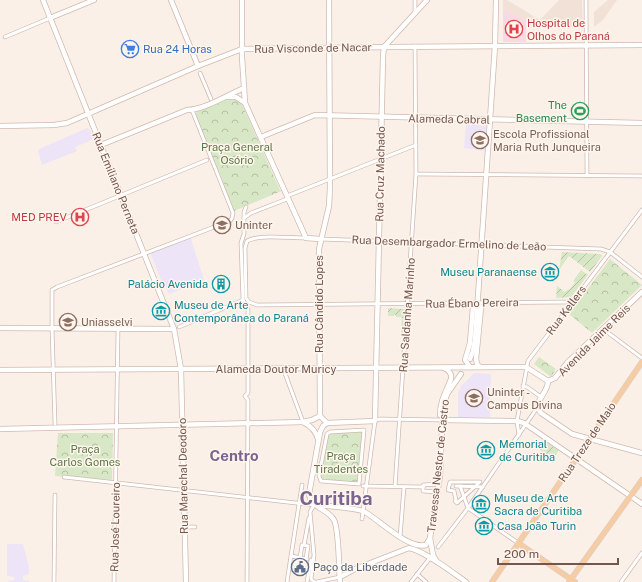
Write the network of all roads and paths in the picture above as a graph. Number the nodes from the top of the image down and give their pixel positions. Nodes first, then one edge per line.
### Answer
1 (43, 0) edge
2 (94, 0) edge
3 (171, 0) edge
4 (242, 0) edge
5 (329, 0) edge
6 (415, 0) edge
7 (427, 0) edge
8 (496, 0) edge
9 (586, 0) edge
10 (415, 12) junction
11 (50, 18) junction
12 (5, 37) dead end
13 (586, 45) junction
14 (642, 45) edge
15 (415, 46) junction
16 (495, 46) junction
17 (384, 47) junction
18 (330, 48) junction
19 (242, 49) junction
20 (198, 66) junction
21 (200, 73) dead end
22 (244, 88) junction
23 (226, 97) junction
24 (211, 99) dead end
25 (245, 104) junction
26 (192, 110) junction
27 (88, 113) junction
28 (330, 116) junction
29 (382, 117) junction
30 (416, 118) junction
31 (490, 120) junction
32 (587, 122) junction
33 (642, 123) edge
34 (0, 126) edge
35 (261, 137) junction
36 (101, 145) junction
37 (416, 145) junction
38 (381, 159) junction
39 (207, 160) dead end
40 (416, 174) junction
41 (486, 175) junction
42 (587, 176) junction
43 (642, 176) edge
44 (330, 179) junction
45 (121, 195) junction
46 (287, 197) junction
47 (246, 207) dead end
48 (642, 210) edge
49 (244, 218) junction
50 (56, 222) dead end
51 (306, 238) junction
52 (320, 239) junction
53 (379, 241) junction
54 (412, 242) junction
55 (481, 245) junction
56 (610, 252) junction
57 (144, 253) junction
58 (642, 277) edge
59 (642, 292) edge
60 (243, 300) junction
61 (572, 302) junction
62 (477, 303) junction
63 (252, 304) joint
64 (319, 304) junction
65 (378, 304) junction
66 (407, 304) junction
67 (0, 328) edge
68 (52, 328) junction
69 (177, 328) junction
70 (118, 329) junction
71 (603, 329) junction
72 (642, 358) edge
73 (470, 360) dead end
74 (642, 362) edge
75 (441, 367) junction
76 (470, 367) junction
77 (480, 367) junction
78 (526, 367) junction
79 (283, 368) junction
80 (320, 368) junction
81 (376, 368) junction
82 (403, 368) junction
83 (181, 369) junction
84 (248, 369) junction
85 (0, 370) edge
86 (54, 370) junction
87 (117, 370) junction
88 (461, 374) dead end
89 (548, 382) junction
90 (523, 386) junction
91 (541, 397) junction
92 (537, 408) junction
93 (320, 416) junction
94 (400, 419) junction
95 (443, 420) junction
96 (517, 421) junction
97 (303, 422) junction
98 (375, 422) junction
99 (248, 423) junction
100 (327, 423) junction
101 (55, 424) dead end
102 (526, 424) junction
103 (182, 425) junction
104 (117, 426) junction
105 (0, 429) edge
106 (364, 430) joint
107 (519, 435) junction
108 (589, 439) junction
109 (318, 440) junction
110 (642, 453) edge
111 (576, 458) junction
112 (64, 477) dead end
113 (642, 480) edge
114 (480, 482) joint
115 (116, 483) junction
116 (439, 484) junction
117 (302, 485) dead end
118 (365, 486) junction
119 (483, 486) junction
120 (395, 487) junction
121 (404, 487) junction
122 (423, 487) junction
123 (184, 490) junction
124 (438, 492) junction
125 (55, 494) dead end
126 (630, 496) junction
127 (248, 497) junction
128 (299, 503) junction
129 (314, 504) junction
130 (642, 504) edge
131 (468, 508) junction
132 (364, 511) junction
133 (310, 512) junction
134 (362, 519) dead end
135 (185, 527) junction
136 (195, 527) dead end
137 (243, 529) dead end
138 (248, 529) junction
139 (402, 538) junction
140 (430, 538) junction
141 (440, 539) dead end
142 (444, 540) junction
143 (518, 543) junction
144 (304, 545) junction
145 (438, 547) dead end
146 (405, 548) junction
147 (642, 553) edge
148 (291, 556) junction
149 (300, 558) dead end
150 (430, 558) junction
151 (306, 559) junction
152 (312, 560) junction
153 (437, 562) junction
154 (417, 574) junction
155 (340, 580) edge
156 (572, 581) edge
157 (54, 582) edge
158 (114, 582) edge
159 (186, 582) edge
160 (248, 582) edge
161 (287, 582) edge
162 (307, 582) edge
163 (411, 582) edge
164 (426, 582) edge
165 (466, 582) edge
166 (492, 582) edge
167 (621, 582) edge

1 - 11 street, Rua Emiliano Perneta
2 - 11 street
3 - 20 street
4 - 19 street
5 - 18 street, Rua Cândido Lopes
6 - 10 street
7 - 10 street
8 - 16 street
9 - 13 street
10 - 17 street
11 - 12 street
11 - 27 street, Rua Emiliano Perneta
13 - 14 street, Rua Visconde de Nacar
13 - 16 street, Rua Visconde de Nacar
13 - 32 street
15 - 16 street, Rua Visconde de Nacar
15 - 17 street, Rua Visconde de Nacar
15 - 30 street, Rua Saldanha Marinho
16 - 31 street
17 - 18 street, Rua Visconde de Nacar
17 - 29 street, Rua Cruz Machado
18 - 19 street, Rua Visconde de Nacar
18 - 28 street, Rua Cândido Lopes
19 - 20 street, Rua Visconde de Nacar
19 - 22 street
20 - 27 street, Rua Visconde de Nacar
21 - 24 street
22 - 23 street
22 - 25 street
23 - 25 street
23 - 26 street
25 - 35 street
26 - 36 street
26 - 57 street
27 - 34 street, Rua Visconde de Nacar
27 - 36 street, Rua Emiliano Perneta
28 - 29 street, Alameda Cabral
28 - 35 street, Alameda Cabral
28 - 44 street, Rua Cândido Lopes
29 - 30 street, Alameda Cabral
29 - 38 street, Rua Cruz Machado
30 - 31 street, Alameda Cabral
30 - 37 street, Rua Saldanha Marinho
31 - 32 street, Alameda Cabral
31 - 41 street
32 - 33 street, Alameda Cabral
32 - 42 street
35 - 46 street
36 - 45 street, Rua Emiliano Perneta
37 - 38 street
37 - 40 street, Rua Saldanha Marinho
38 - 44 street
38 - 53 street, Rua Cruz Machado
39 - 45 street
40 - 41 street
40 - 54 street, Rua Saldanha Marinho
41 - 42 street
41 - 55 street
42 - 43 street
44 - 46 street
44 - 52 street, Rua Cândido Lopes
45 - 50 street
45 - 57 street, Rua Emiliano Perneta
46 - 49 street
46 - 51 street
47 - 49 street
48 - 56 street, Rua Kellers
49 - 60 street
51 - 52 street, Rua Desembargador Ermelino de Leão
51 - 63 street, Rua Desembargador Ermelino de Leão
52 - 53 street, Rua Desembargador Ermelino de Leão
52 - 64 street, Rua Cândido Lopes
53 - 54 street, Rua Desembargador Ermelino de Leão
53 - 65 street, Rua Cruz Machado
54 - 55 street, Rua Desembargador Ermelino de Leão
54 - 66 street, Rua Saldanha Marinho
55 - 56 street, Rua Desembargador Ermelino de Leão
55 - 62 street
56 - 58 street, Rua Desembargador Ermelino de Leão
56 - 61 street, Rua Kellers
57 - 68 street
57 - 69 street, Rua Emiliano Perneta
59 - 71 street, Avenida Jaime Reis
60 - 69 street
60 - 84 street
61 - 62 street, Rua Ébano Pereira
61 - 78 street, Rua Kellers
62 - 66 street, Rua Ébano Pereira
62 - 73 street
62 - 76 street
62 - 77 street
63 - 64 street, Rua Ébano Pereira
64 - 65 street, Rua Ébano Pereira
64 - 80 street, Rua Cândido Lopes
65 - 66 street, Rua Ébano Pereira
65 - 81 street, Rua Cruz Machado
66 - 82 street, Rua Saldanha Marinho
67 - 68 street
68 - 70 street
68 - 86 street
69 - 70 street
69 - 83 street, Rua Emiliano Perneta
70 - 87 street, Rua José Loureiro
71 - 72 street
71 - 89 street, Avenida Jaime Reis
74 - 108 main road, Rua Treze de Maio
75 - 76 street, Alameda Doutor Muricy
75 - 82 street, Alameda Doutor Muricy
75 - 95 street
76 - 77 street, Alameda Doutor Muricy
77 - 78 street, Alameda Doutor Muricy
78 - 89 street
78 - 90 street, Rua Kellers
79 - 80 street, Alameda Doutor Muricy
79 - 84 street, Alameda Doutor Muricy
79 - 97 street
80 - 81 street, Alameda Doutor Muricy
80 - 93 street, Rua Cândido Lopes
81 - 82 street, Alameda Doutor Muricy
81 - 98 street, Rua Cruz Machado
82 - 94 street, Rua Saldanha Marinho
83 - 84 street, Alameda Doutor Muricy
83 - 87 street, Alameda Doutor Muricy
83 - 103 street, Rua Marechal Deodoro
84 - 99 street
85 - 86 street, Alameda Doutor Muricy
86 - 87 street, Alameda Doutor Muricy
86 - 101 street
87 - 104 street, Rua José Loureiro
88 - 95 street, Travessa Nestor de Castro
89 - 91 street, Avenida Jaime Reis
90 - 91 street
90 - 96 street, Rua Kellers
91 - 92 street, Avenida Jaime Reis
92 - 102 street
92 - 108 street
93 - 97 street
93 - 100 street
94 - 95 street
94 - 98 street
94 - 120 street, Rua Saldanha Marinho
95 - 96 street
95 - 116 street, Travessa Nestor de Castro
96 - 102 street
96 - 107 street, Rua Kellers
97 - 99 street
97 - 109 street
98 - 100 street
98 - 118 street
99 - 103 street
99 - 127 street
100 - 109 street
102 - 107 street
102 - 111 street
103 - 104 street
103 - 123 street, Rua Marechal Deodoro
104 - 105 street
104 - 115 street, Rua José Loureiro
106 - 106 street
107 - 119 street
108 - 110 street
108 - 111 main road, Rua Treze de Maio
109 - 129 street
111 - 126 street
111 - 143 main road, Rua Treze de Maio
112 - 115 street
113 - 126 main road
114 - 114 street
115 - 123 street
115 - 158 street, Rua José Loureiro
116 - 122 street
116 - 124 street, Travessa Nestor de Castro
117 - 128 street
118 - 120 street
118 - 132 street
119 - 131 street
119 - 131 street
120 - 121 street
121 - 122 street
121 - 139 street
122 - 124 street
123 - 127 street
123 - 135 street, Rua Marechal Deodoro
124 - 140 street, Travessa Nestor de Castro
125 - 157 street
126 - 130 street
126 - 156 main road
127 - 128 street
127 - 138 street
128 - 129 street
128 - 148 street
129 - 132 street
129 - 133 street
129 - 155 street
131 - 142 street
131 - 143 street
132 - 134 street
132 - 139 street
133 - 144 street
133 - 152 street
135 - 136 street
135 - 159 street, Rua Marechal Deodoro
137 - 138 street
138 - 160 street
139 - 140 street
139 - 146 street
140 - 153 street, Travessa Nestor de Castro
141 - 142 street
142 - 145 street
143 - 156 main road
143 - 166 main road, Rua Treze de Maio
144 - 149 street
144 - 151 street
146 - 150 street
146 - 155 street
147 - 167 street
148 - 151 street
148 - 161 street
150 - 153 street
150 - 154 street
151 - 152 street
152 - 155 street
152 - 162 street
153 - 165 street
154 - 163 street
154 - 164 street

